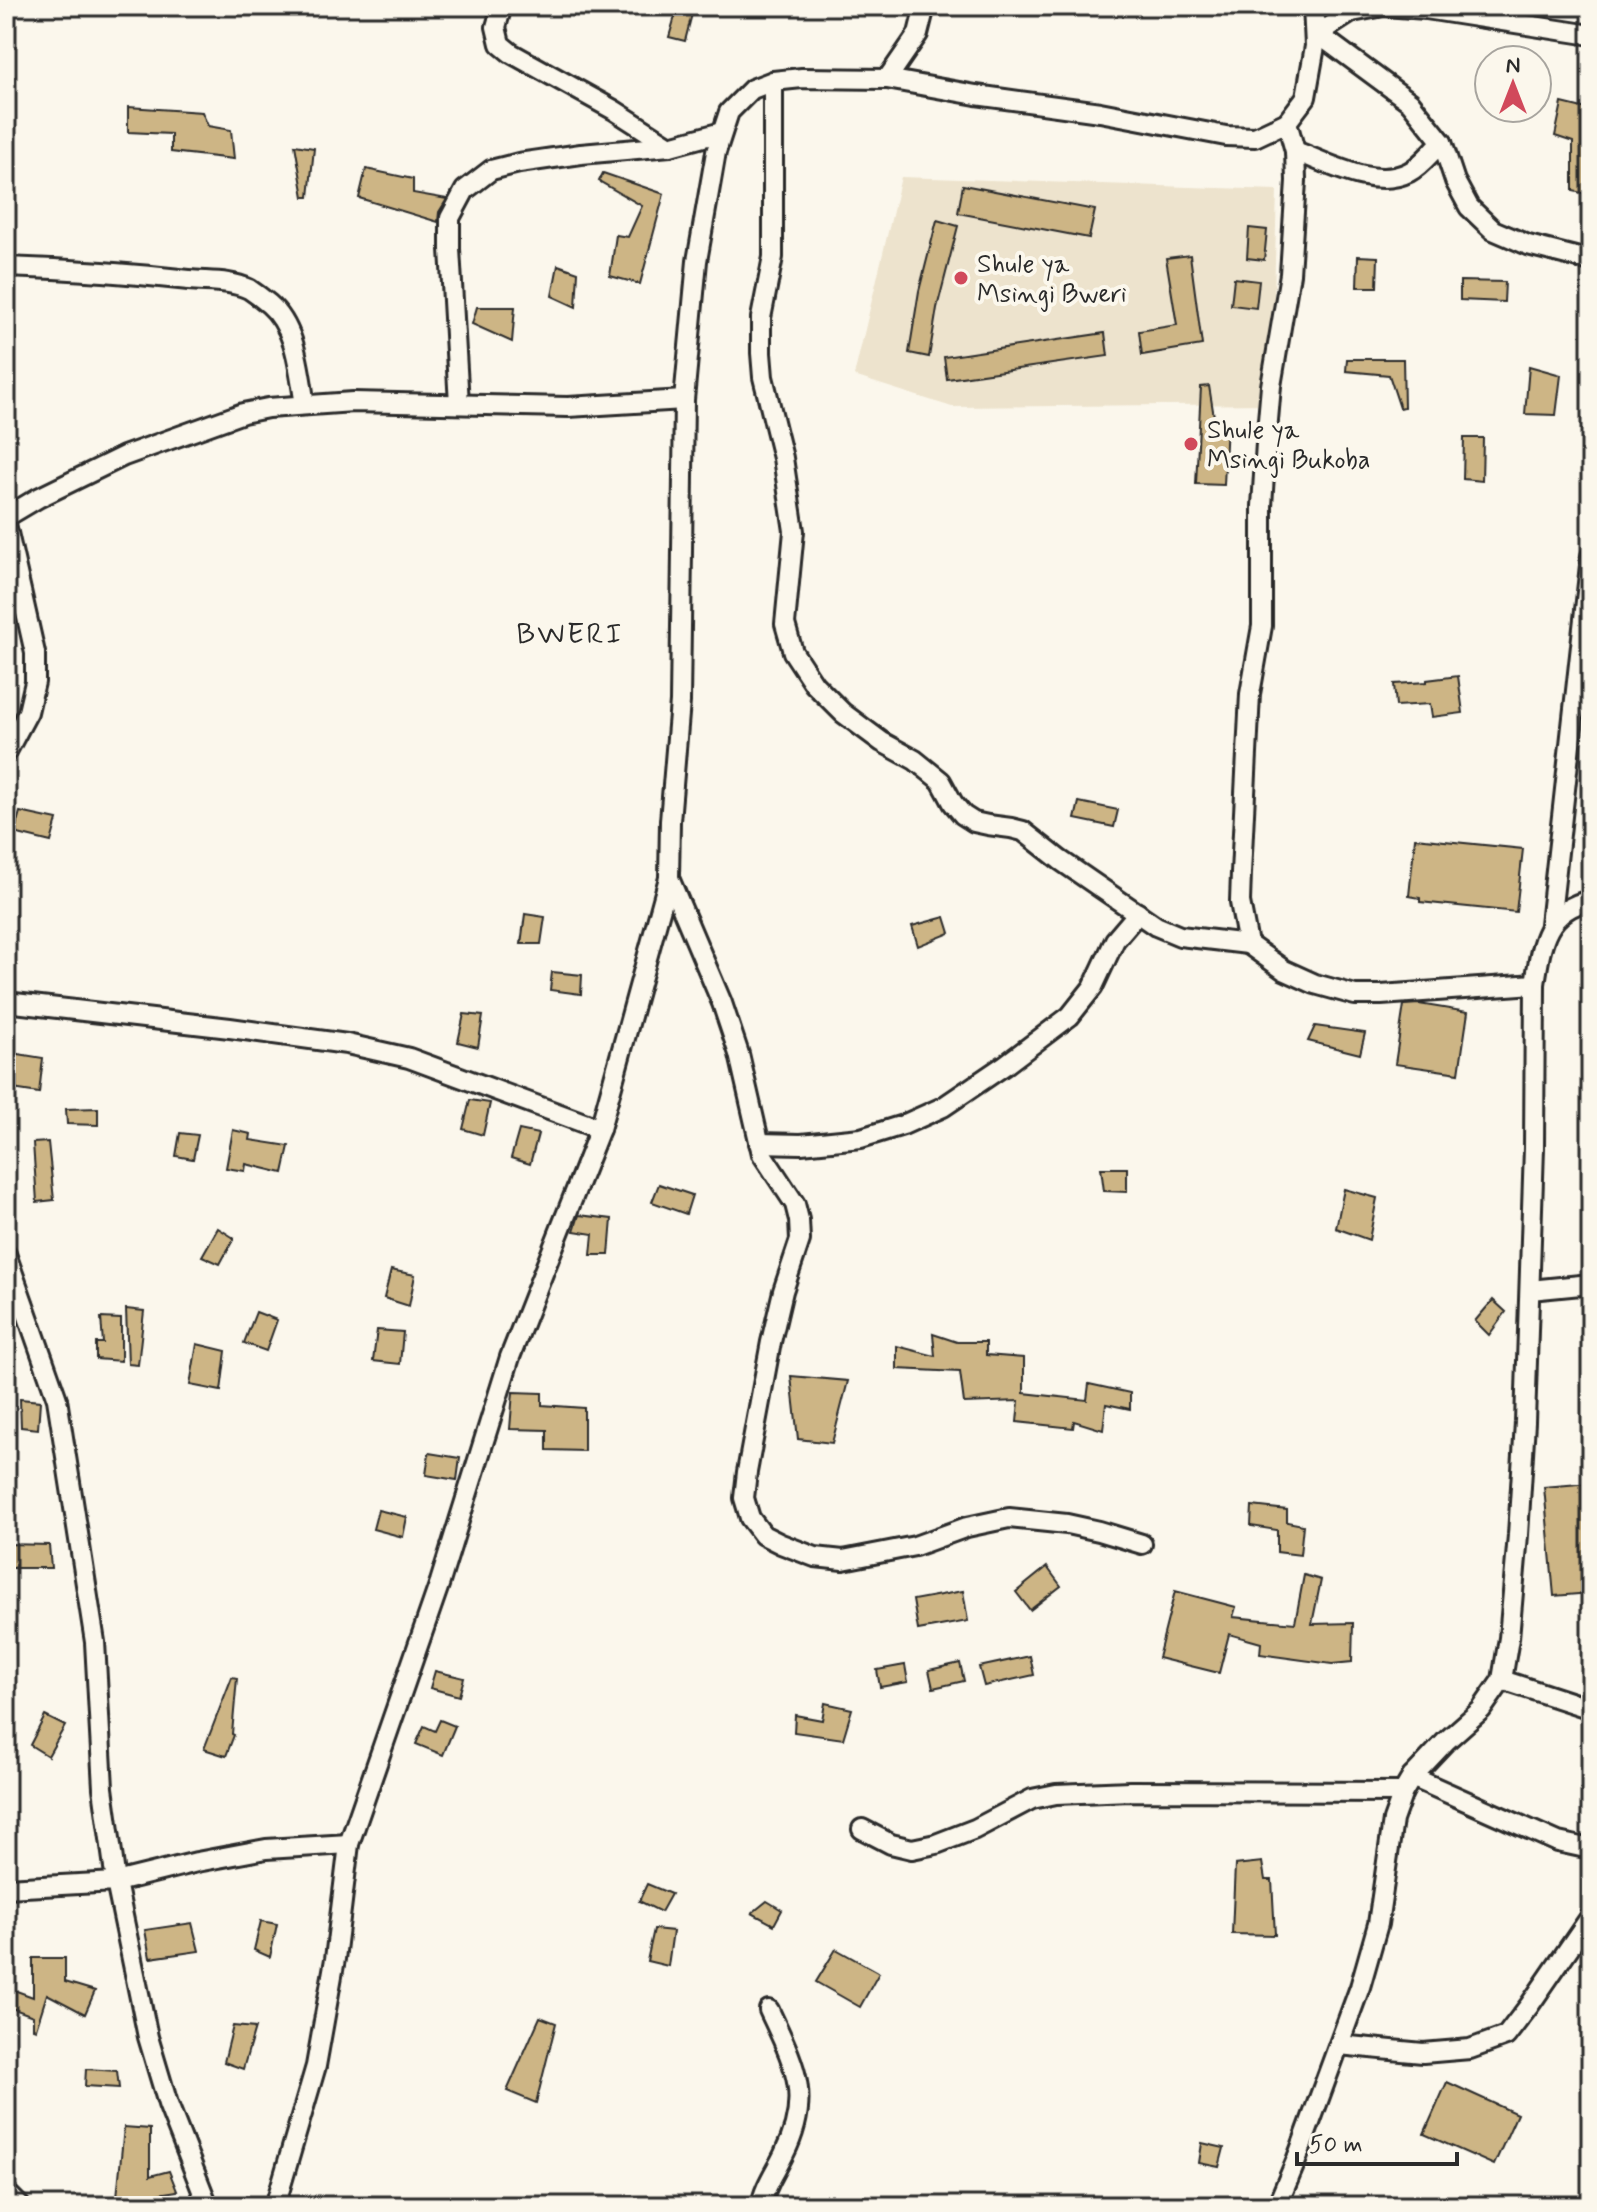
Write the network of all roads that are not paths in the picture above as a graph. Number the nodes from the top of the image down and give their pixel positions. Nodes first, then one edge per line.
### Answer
1 (502, 6) edge
2 (925, 6) edge
3 (1313, 6) edge
4 (1318, 34) junction
5 (1591, 35) edge
6 (887, 79) junction
7 (773, 81) junction
8 (1287, 122) junction
9 (722, 132) junction
10 (1442, 142) junction
11 (670, 146) junction
12 (1295, 151) junction
13 (1591, 261) edge
14 (6, 267) edge
15 (684, 400) junction
16 (459, 404) junction
17 (305, 405) junction
18 (6, 517) edge
19 (6, 524) edge
20 (1591, 556) edge
21 (6, 753) edge
22 (669, 878) junction
23 (1591, 900) edge
24 (1138, 913) junction
25 (1550, 924) junction
26 (1248, 944) junction
27 (1535, 984) junction
28 (6, 1002) edge
29 (600, 1129) junction
30 (759, 1143) junction
31 (6, 1254) edge
32 (1591, 1284) edge
33 (1530, 1290) junction
34 (1142, 1544) dead end
35 (1502, 1680) junction
36 (1591, 1709) edge
37 (1408, 1785) junction
38 (862, 1829) dead end
39 (349, 1844) junction
40 (1591, 1847) edge
41 (116, 1882) junction
42 (6, 1888) edge
43 (1591, 1916) edge
44 (769, 2010) dead end
45 (1339, 2045) junction
46 (6, 2192) edge
47 (20, 2206) edge
48 (208, 2206) edge
49 (275, 2206) edge
50 (761, 2206) edge
51 (1277, 2206) edge

1 - 11 street
2 - 6 street
3 - 4 street
3 - 8 street
4 - 5 street
4 - 10 street
6 - 7 street
6 - 8 street
7 - 9 street
7 - 24 street
8 - 12 street
9 - 11 street
9 - 15 street
10 - 12 street
10 - 13 street
11 - 16 street
12 - 26 street
14 - 17 street
15 - 16 street
15 - 22 street
16 - 17 street
17 - 18 street
19 - 21 street
20 - 25 street
22 - 29 street
22 - 30 street
23 - 25 street
24 - 26 street
24 - 30 street
25 - 27 street
26 - 27 street
27 - 33 street
28 - 29 street
29 - 39 street
30 - 34 street
31 - 41 street
32 - 33 street
33 - 35 street
35 - 36 street
35 - 37 street
37 - 38 street
37 - 40 street
37 - 45 street
39 - 41 street
39 - 49 street
41 - 42 street
41 - 48 street
43 - 45 street
44 - 50 street
45 - 51 street
46 - 47 street

